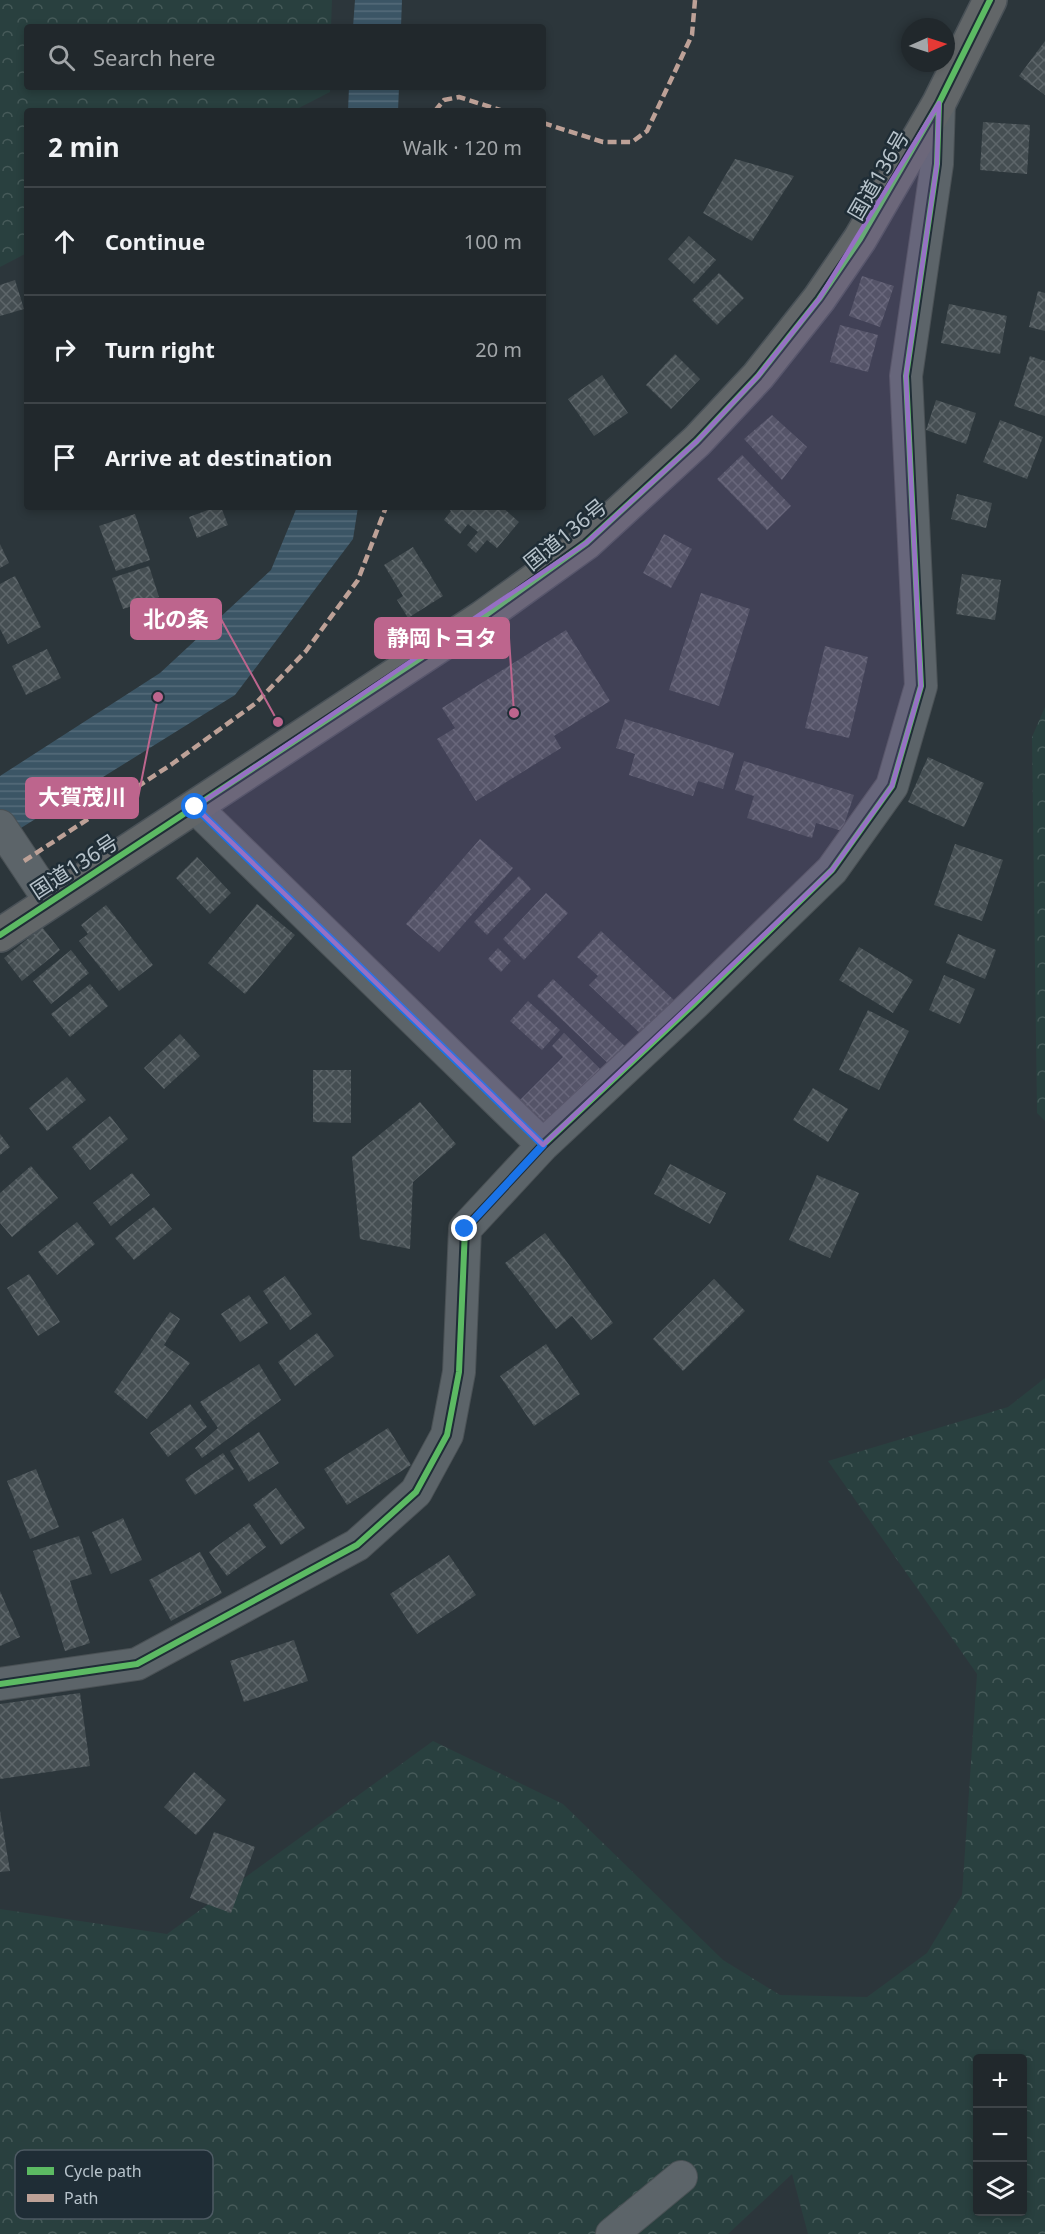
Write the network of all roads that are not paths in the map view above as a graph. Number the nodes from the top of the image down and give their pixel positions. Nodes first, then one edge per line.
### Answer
1 (990, 0) edge
2 (939, 103) junction
3 (195, 807) junction
4 (0, 826) edge
5 (50, 901) junction
6 (0, 935) edge
7 (543, 1145) junction
8 (0, 1684) edge
9 (681, 2177) dead end
10 (612, 2234) edge

1 - 2 highway, 国道136号
2 - 3 highway, 国道136号
2 - 7 street
3 - 5 highway, 国道136号
3 - 7 street
4 - 5 street
5 - 6 highway, 国道136号
7 - 8 street
9 - 10 street

